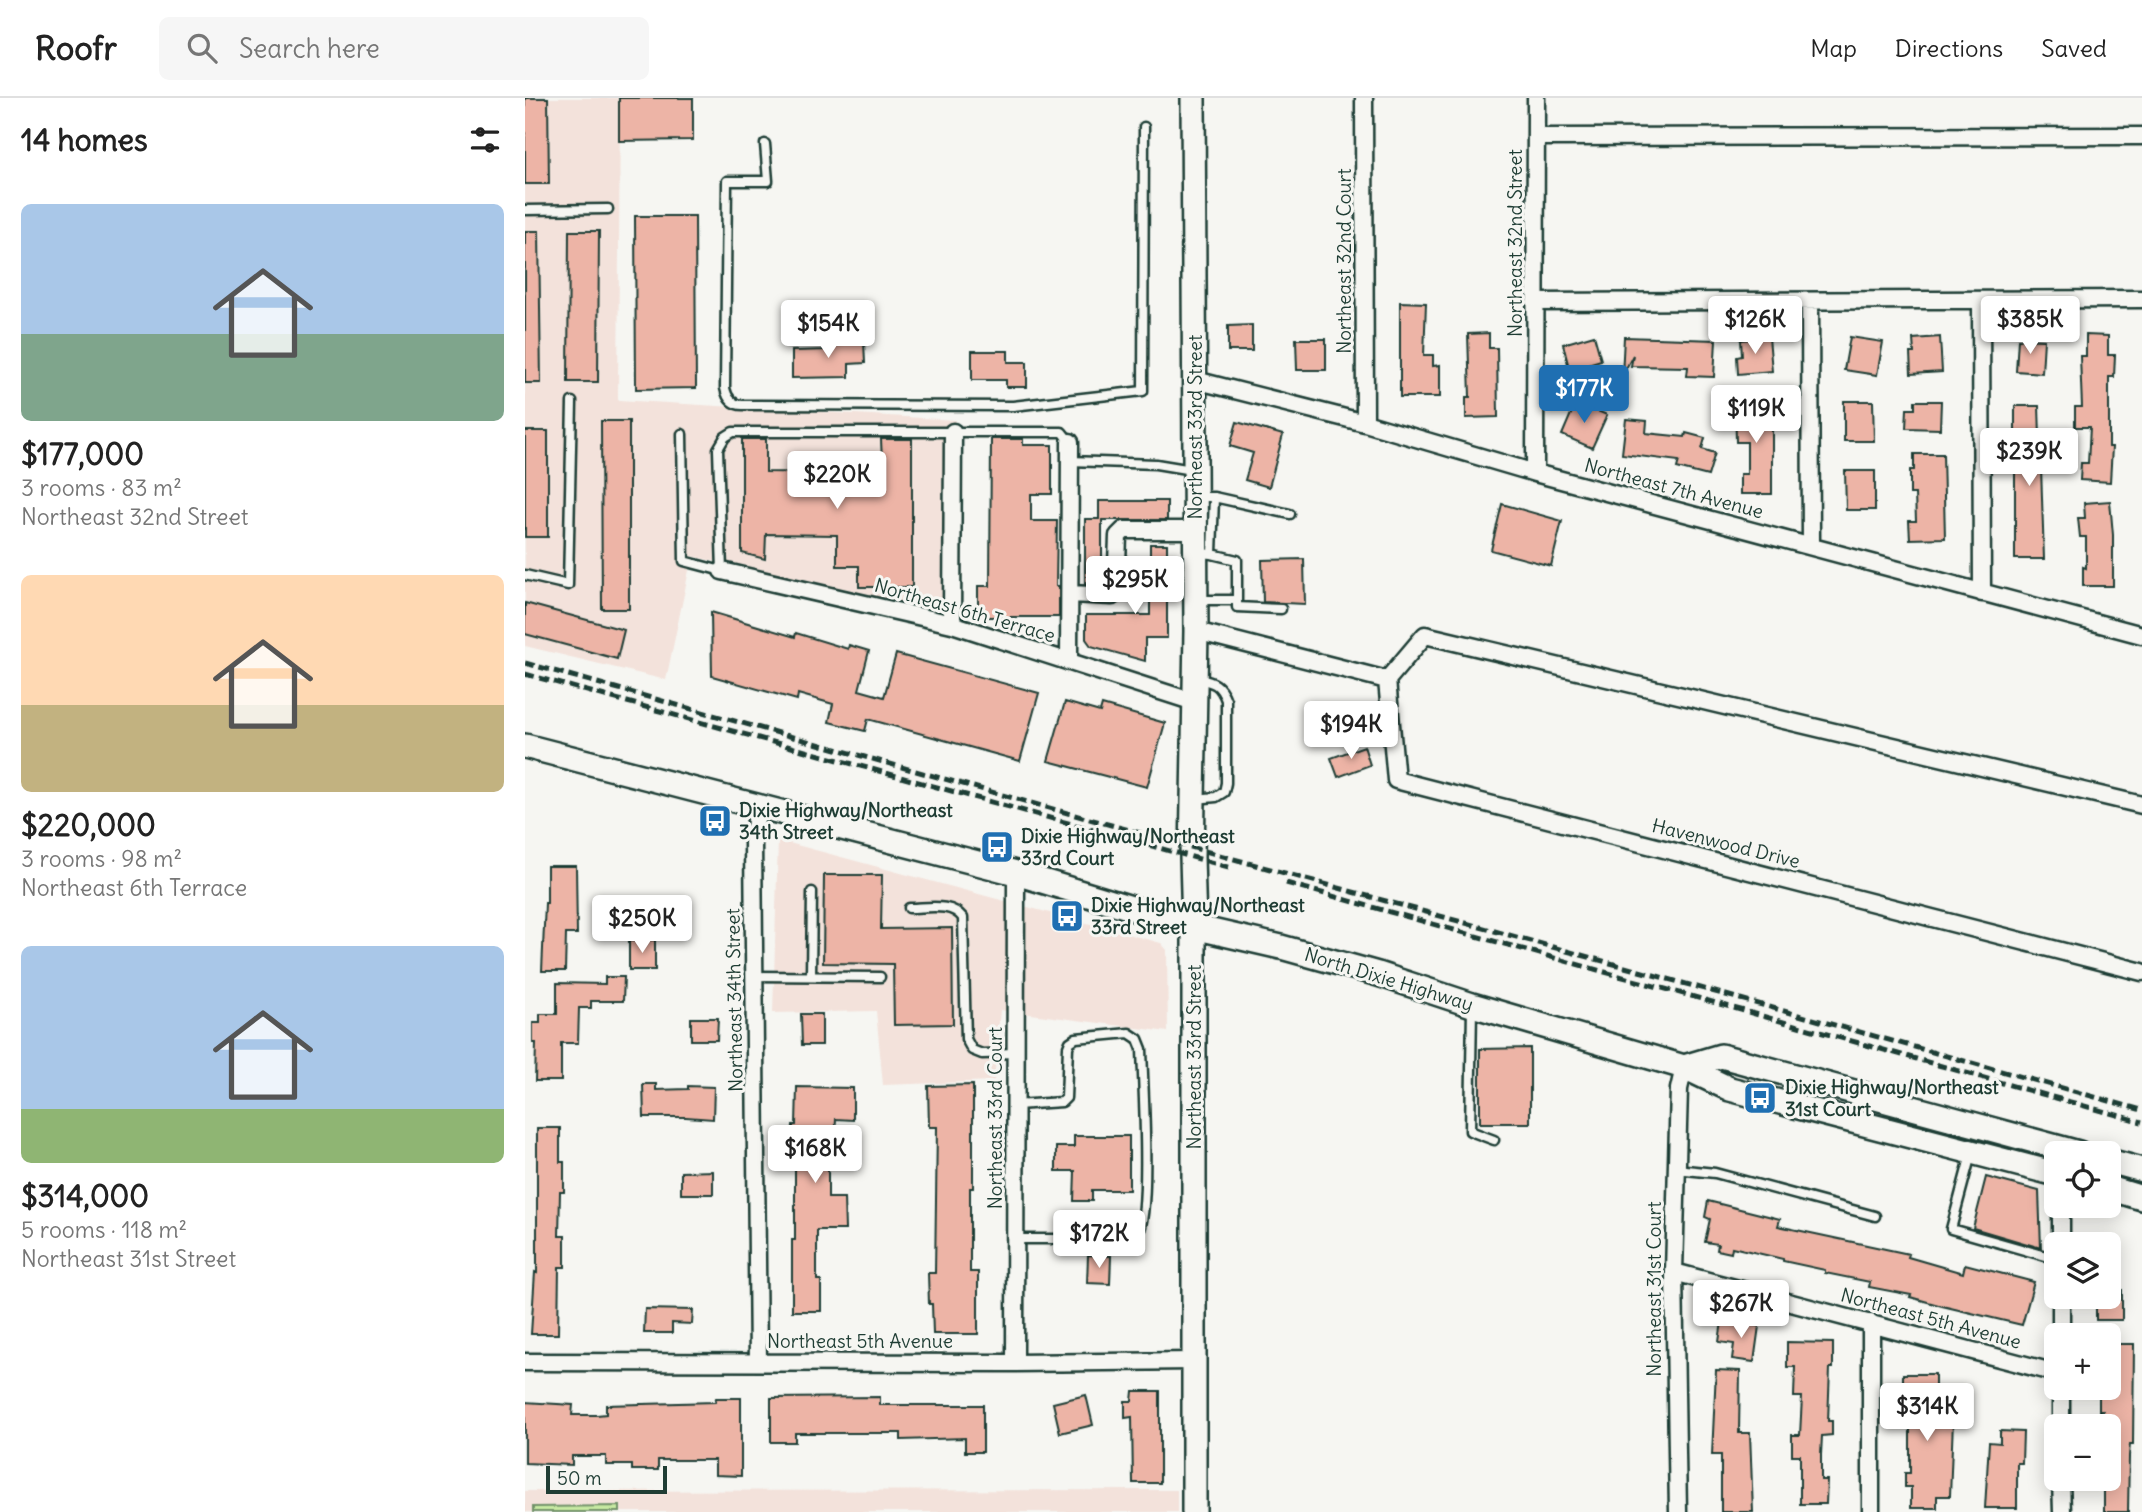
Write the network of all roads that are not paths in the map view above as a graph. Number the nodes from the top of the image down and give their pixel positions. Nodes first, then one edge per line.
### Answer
1 (1192, 98) edge
2 (1364, 98) edge
3 (1536, 98) edge
4 (1144, 127) dead end
5 (2142, 136) edge
6 (1536, 137) junction
7 (765, 144) dead end
8 (608, 209) dead end
9 (525, 210) edge
10 (2142, 299) edge
11 (1981, 300) junction
12 (1810, 301) junction
13 (1535, 302) junction
14 (1195, 380) junction
15 (572, 402) dead end
16 (1365, 423) junction
17 (953, 432) junction
18 (682, 434) dead end
19 (1070, 442) joint
20 (1070, 461) junction
21 (1195, 470) junction
22 (1535, 472) junction
23 (1205, 497) junction
24 (1290, 514) dead end
25 (1195, 530) junction
26 (1811, 546) junction
27 (1203, 554) junction
28 (722, 571) junction
29 (525, 575) edge
30 (1982, 593) junction
31 (1070, 594) junction
32 (1196, 600) junction
33 (1237, 600) junction
34 (1281, 610) dead end
35 (952, 624) junction
36 (1196, 631) junction
37 (2142, 635) edge
38 (1069, 662) junction
39 (1195, 678) junction
40 (1387, 680) junction
41 (1194, 702) junction
42 (525, 746) edge
43 (1192, 799) junction
44 (2142, 805) edge
45 (758, 806) junction
46 (1016, 873) junction
47 (812, 892) dead end
48 (909, 908) dead end
49 (1194, 927) junction
50 (2142, 972) edge
51 (754, 976) junction
52 (811, 976) junction
53 (880, 977) dead end
54 (1472, 1005) junction
55 (1016, 1053) junction
56 (1684, 1067) junction
57 (1016, 1105) junction
58 (1494, 1140) dead end
59 (2044, 1144) edge
60 (1972, 1151) junction
61 (2121, 1164) edge
62 (1676, 1168) junction
63 (2142, 1170) edge
64 (2044, 1171) edge
65 (2121, 1192) edge
66 (2142, 1198) edge
67 (1875, 1216) dead end
68 (1015, 1239) junction
69 (2044, 1256) edge
70 (1674, 1272) junction
71 (1871, 1323) junction
72 (1194, 1361) junction
73 (525, 1362) edge
74 (758, 1362) junction
75 (1015, 1363) junction
76 (2044, 1370) edge
77 (2061, 1491) edge
78 (1194, 1512) edge
79 (1678, 1512) edge
80 (1871, 1512) edge
81 (2061, 1512) edge

1 - 14 main road, Northeast 33rd Street
2 - 16 street, Northeast 32nd Court
3 - 6 street, Northeast 32nd Street
4 - 7 lane
5 - 6 street
6 - 13 street, Northeast 32nd Street
8 - 9 lane
10 - 11 street
11 - 12 street
11 - 30 street
12 - 13 street
12 - 26 street
13 - 22 street, Northeast 32nd Street
14 - 16 street, Northeast 7th Avenue
14 - 21 main road, Northeast 33rd Street
15 - 29 lane
16 - 22 street, Northeast 7th Avenue
17 - 19 lane
17 - 28 lane
17 - 35 street
18 - 28 lane
19 - 20 street
20 - 21 lane
20 - 31 street
21 - 23 main road, Northeast 33rd Street
22 - 26 street, Northeast 7th Avenue
23 - 24 lane
23 - 25 main road, Northeast 33rd Street
23 - 27 lane
25 - 27 main road, Northeast 33rd Street
25 - 31 street
26 - 30 street, Northeast 7th Avenue
27 - 32 main road, Northeast 33rd Street
27 - 33 lane
28 - 35 street, Northeast 6th Terrace
30 - 37 street, Northeast 7th Avenue
31 - 38 street
32 - 33 lane
32 - 36 main road, Northeast 33rd Street
33 - 34 lane
35 - 38 street, Northeast 6th Terrace
36 - 39 main road, Northeast 33rd Street
36 - 40 street
38 - 41 street, Northeast 6th Terrace
39 - 41 main road, Northeast 33rd Street
39 - 43 lane
40 - 44 street
40 - 50 street, Havenwood Drive
41 - 43 main road, Northeast 33rd Street
42 - 45 main road, North Dixie Highway
43 - 49 main road, Northeast 33rd Street
45 - 46 main road, North Dixie Highway
45 - 51 street, Northeast 34th Street
46 - 49 main road, North Dixie Highway
46 - 55 street, Northeast 33rd Court
47 - 52 lane
48 - 55 lane
49 - 54 main road, North Dixie Highway
49 - 72 main road, Northeast 33rd Street
51 - 52 lane
51 - 74 street, Northeast 34th Street
52 - 53 lane
54 - 56 main road, North Dixie Highway
54 - 58 lane
55 - 57 street, Northeast 33rd Court
56 - 59 main road
56 - 60 main road, North Dixie Highway
56 - 62 street, Northeast 31st Court
57 - 68 street, Northeast 33rd Court
57 - 68 lane
60 - 64 main road, North Dixie Highway
60 - 69 lane
61 - 63 main road
62 - 67 lane
62 - 70 street, Northeast 31st Court
65 - 66 main road
68 - 75 street, Northeast 33rd Court
70 - 71 street, Northeast 5th Avenue
70 - 79 street, Northeast 31st Court
71 - 76 street, Northeast 5th Avenue
71 - 80 street
72 - 75 street, Northeast 5th Avenue
72 - 78 main road, Northeast 33rd Street
73 - 74 street, Northeast 5th Avenue
74 - 75 street, Northeast 5th Avenue
77 - 81 street

